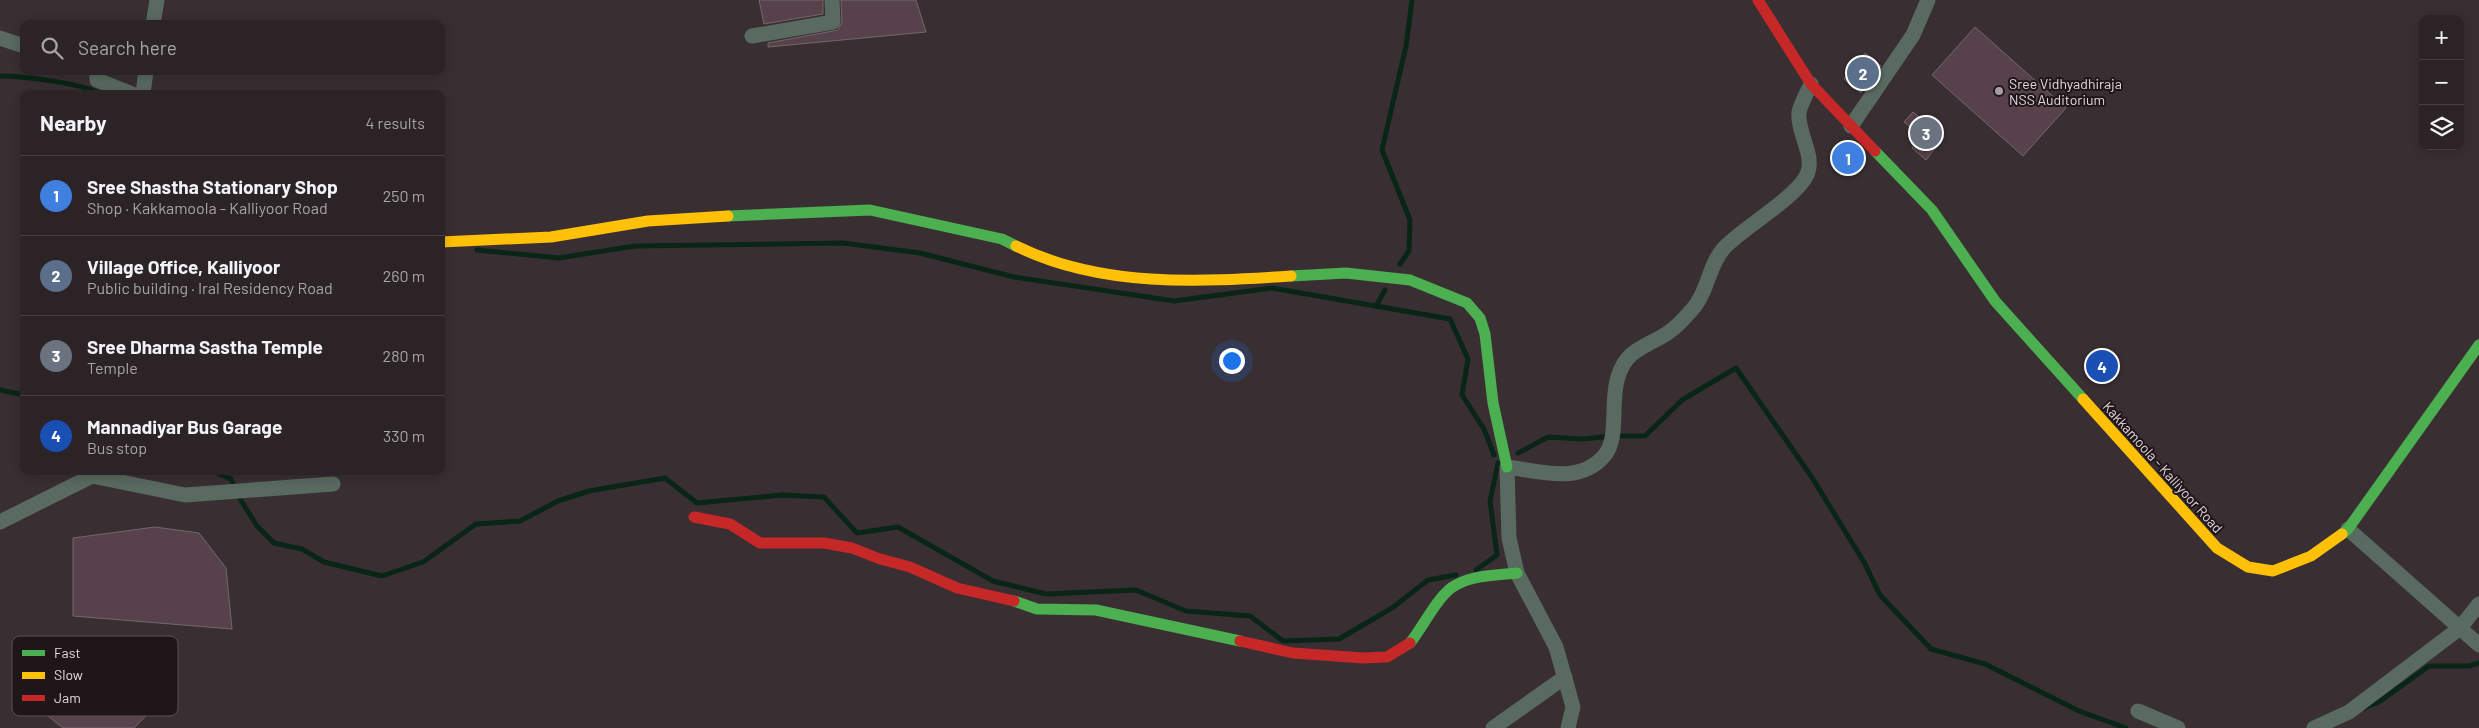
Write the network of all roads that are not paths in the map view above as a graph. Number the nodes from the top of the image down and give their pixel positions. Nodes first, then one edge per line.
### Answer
1 (157, 0) edge
2 (832, 0) edge
3 (1758, 0) edge
4 (1928, 0) edge
5 (154, 20) edge
6 (752, 36) dead end
7 (0, 38) edge
8 (20, 45) edge
9 (97, 75) edge
10 (145, 75) edge
11 (1811, 84) junction
12 (122, 90) edge
13 (144, 90) edge
14 (1850, 126) junction
15 (445, 242) edge
16 (2479, 345) edge
17 (1507, 467) junction
18 (333, 484) dead end
19 (694, 517) dead end
20 (0, 522) edge
21 (2348, 529) junction
22 (1518, 573) junction
23 (2479, 604) edge
24 (2460, 628) junction
25 (2479, 644) edge
26 (1565, 676) junction
27 (2138, 711) dead end
28 (1493, 728) edge
29 (1568, 728) edge
30 (2178, 728) edge
31 (2314, 728) edge

1 - 5 street
2 - 6 street
3 - 11 street, Kakkamoola - Kalliyoor Road
4 - 14 street
7 - 8 street
9 - 12 street
10 - 13 street
11 - 14 street, Kakkamoola - Kalliyoor Road
11 - 17 street
14 - 21 street, Kakkamoola - Kalliyoor Road
15 - 17 street
16 - 21 street, Kakkamoola - Kalliyoor Road
17 - 22 street
18 - 20 street
19 - 22 street
21 - 24 street
22 - 26 street
23 - 24 street
24 - 25 street
24 - 31 street
26 - 28 street
26 - 29 street
27 - 30 street

